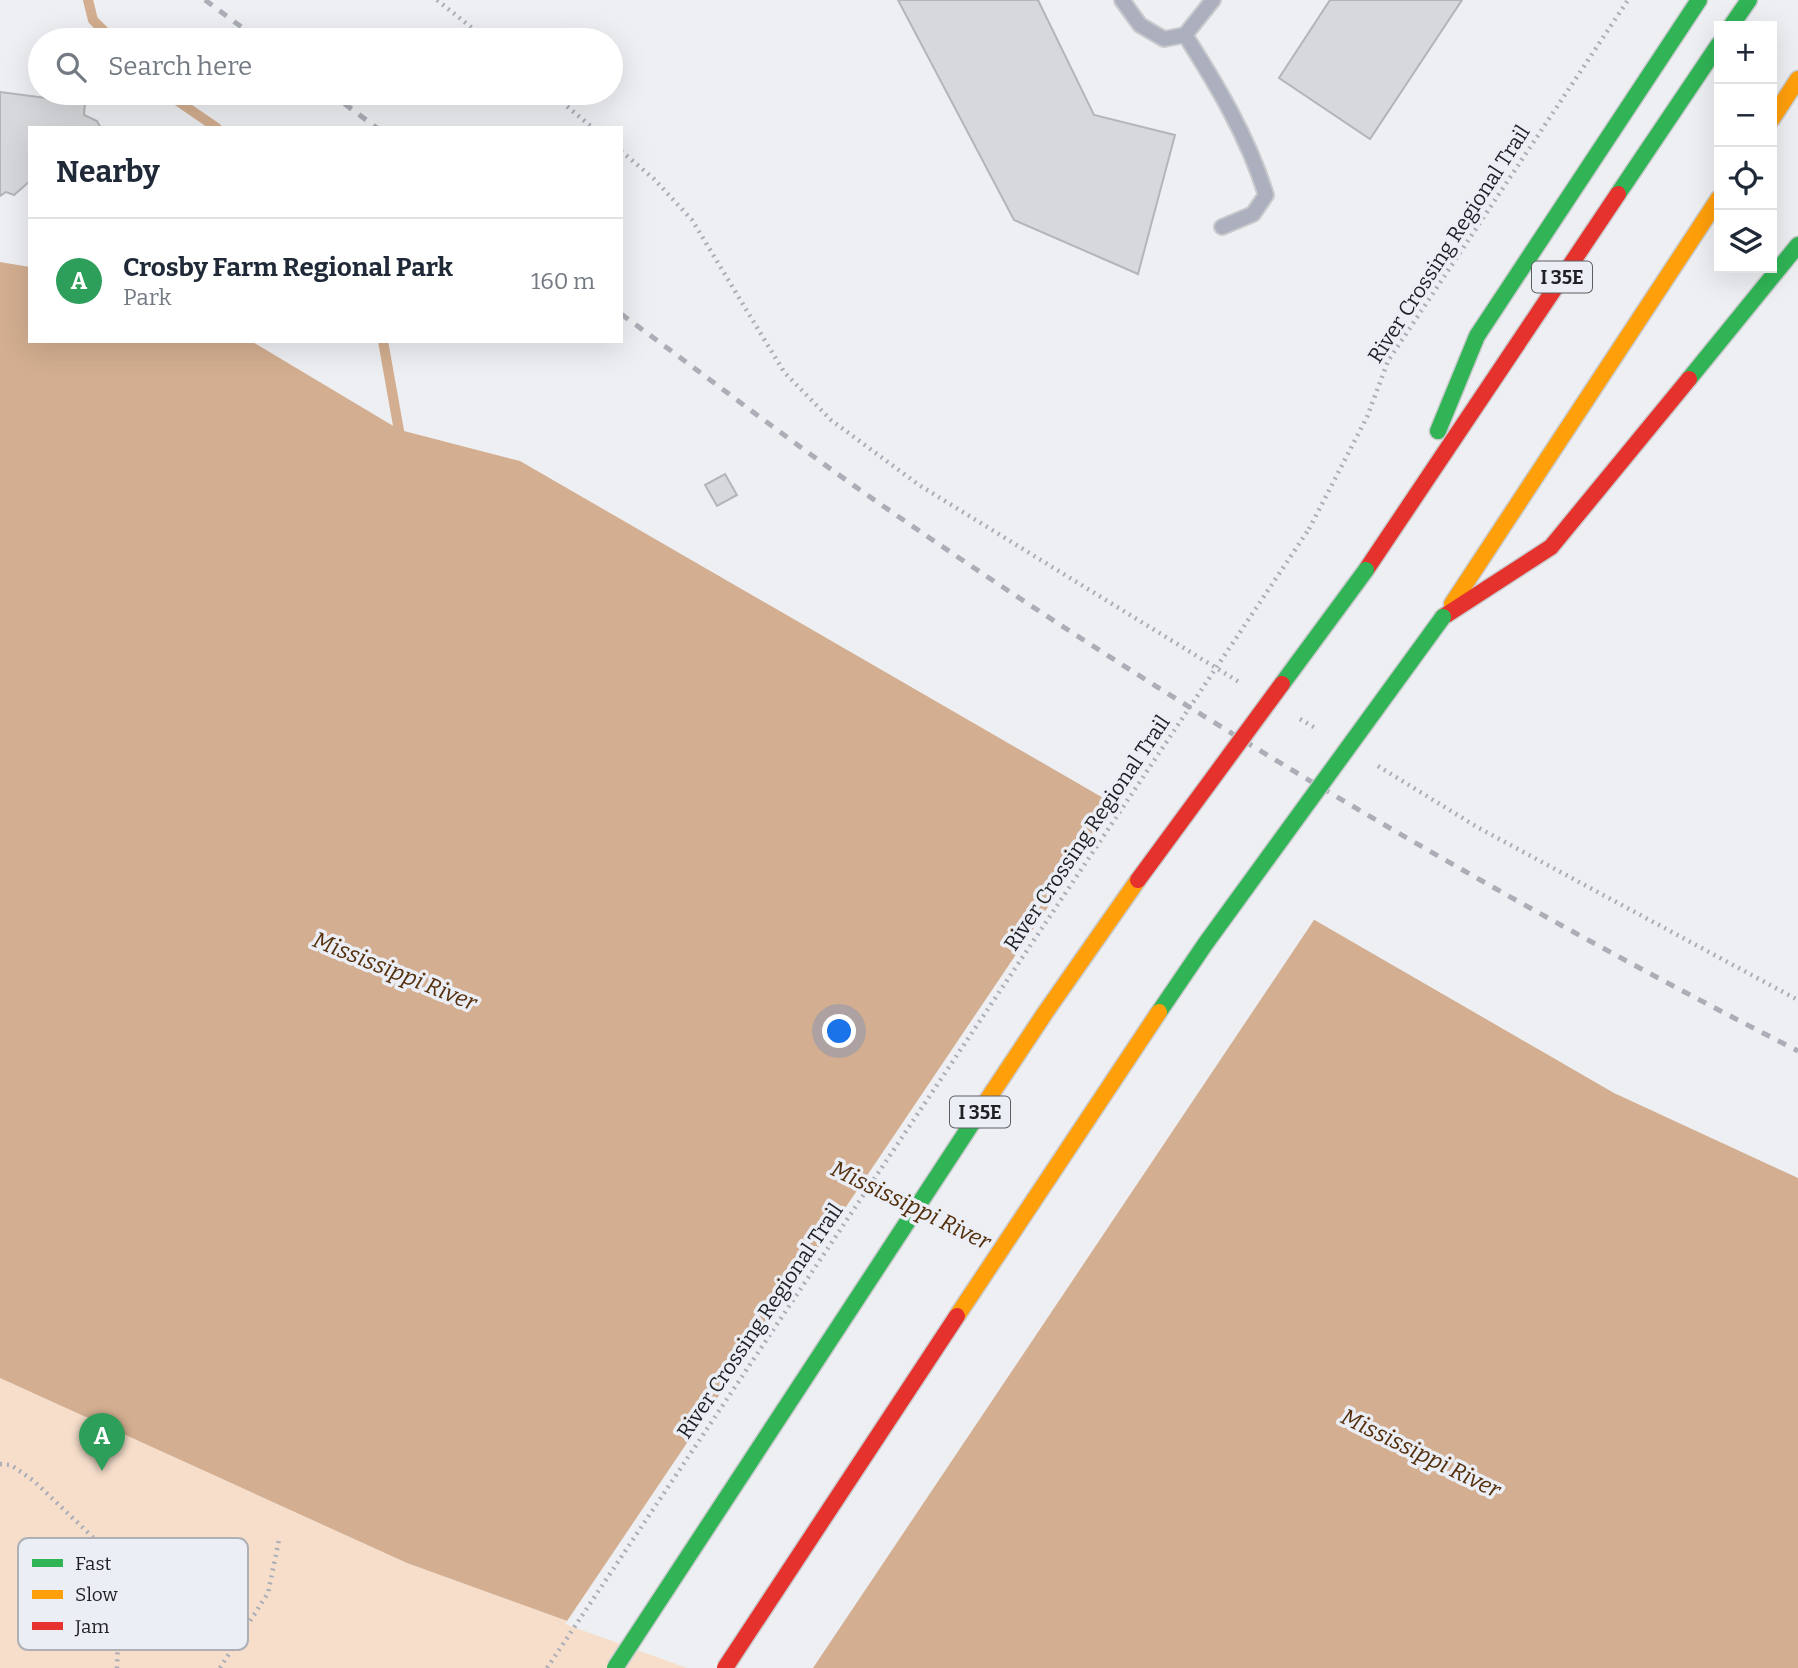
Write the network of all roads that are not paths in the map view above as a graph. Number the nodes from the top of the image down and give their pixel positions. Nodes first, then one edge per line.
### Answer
1 (1122, 0) edge
2 (1213, 0) edge
3 (1699, 0) edge
4 (1749, 0) edge
5 (1734, 21) edge
6 (1185, 35) junction
7 (1714, 51) edge
8 (1798, 79) edge
9 (1777, 111) edge
10 (1714, 206) edge
11 (1222, 227) dead end
12 (1798, 245) edge
13 (1404, 511) junction
14 (1443, 617) junction
15 (615, 1668) edge
16 (725, 1668) edge

1 - 6 lane
2 - 6 lane
3 - 13 highway
4 - 5 highway
6 - 11 lane
7 - 13 highway, I 35E
8 - 9 highway
10 - 14 highway
12 - 14 highway
13 - 15 highway, I 35E, bridge
14 - 16 highway, bridge

